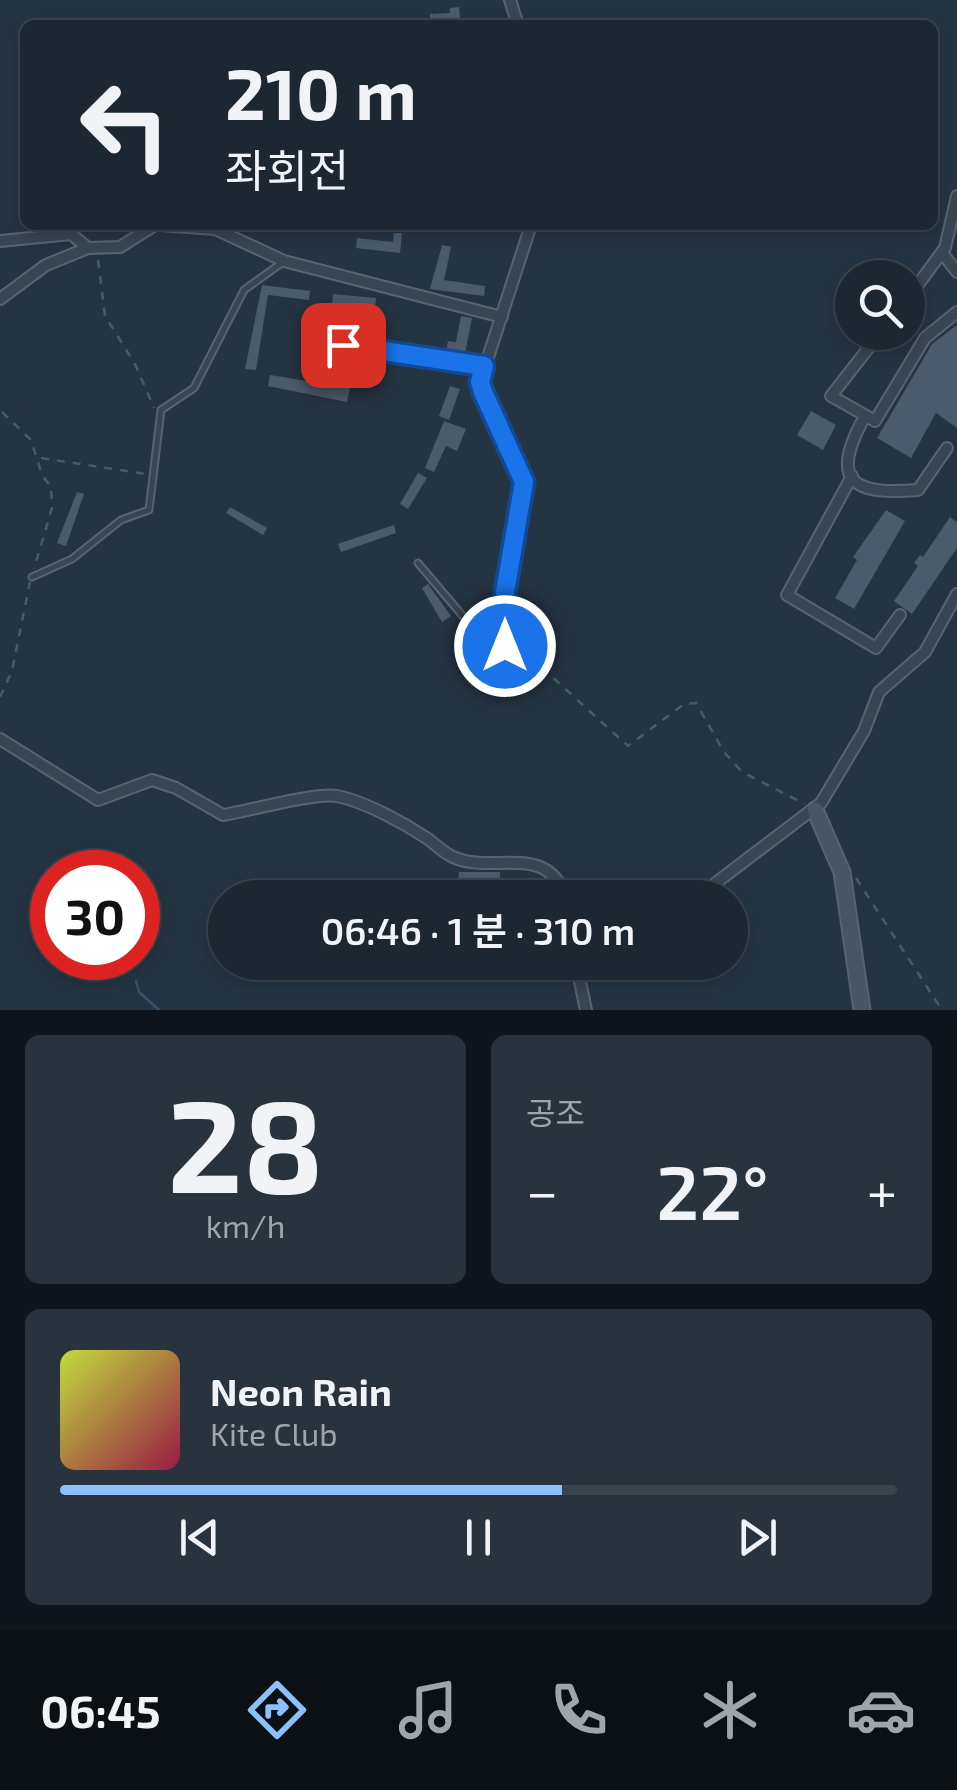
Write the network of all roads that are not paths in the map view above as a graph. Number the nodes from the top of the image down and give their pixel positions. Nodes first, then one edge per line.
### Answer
1 (957, 196) edge
2 (148, 230) edge
3 (216, 230) edge
4 (529, 230) edge
5 (0, 241) edge
6 (90, 249) junction
7 (942, 253) junction
8 (284, 261) junction
9 (955, 265) edge
10 (925, 276) edge
11 (0, 299) edge
12 (957, 312) edge
13 (502, 318) junction
14 (308, 340) dead end
15 (866, 350) edge
16 (484, 366) junction
17 (865, 416) junction
18 (947, 448) dead end
19 (852, 476) junction
20 (418, 563) dead end
21 (32, 577) road end
22 (957, 594) edge
23 (900, 616) dead end
24 (505, 646) joint
25 (0, 738) edge
26 (815, 810) junction
27 (557, 880) edge
28 (720, 880) edge
29 (580, 980) edge
30 (586, 1010) edge
31 (862, 1010) edge

1 - 7 street
2 - 6 street
3 - 8 street
4 - 13 street
5 - 6 street
6 - 11 street
7 - 9 street
7 - 10 street
8 - 13 street
8 - 21 lane
12 - 17 street
13 - 16 street
14 - 16 street
15 - 17 street
16 - 24 street
17 - 19 street
18 - 19 street
19 - 23 street
20 - 24 lane
22 - 26 street
25 - 27 street
26 - 28 street
26 - 31 street
29 - 30 street

